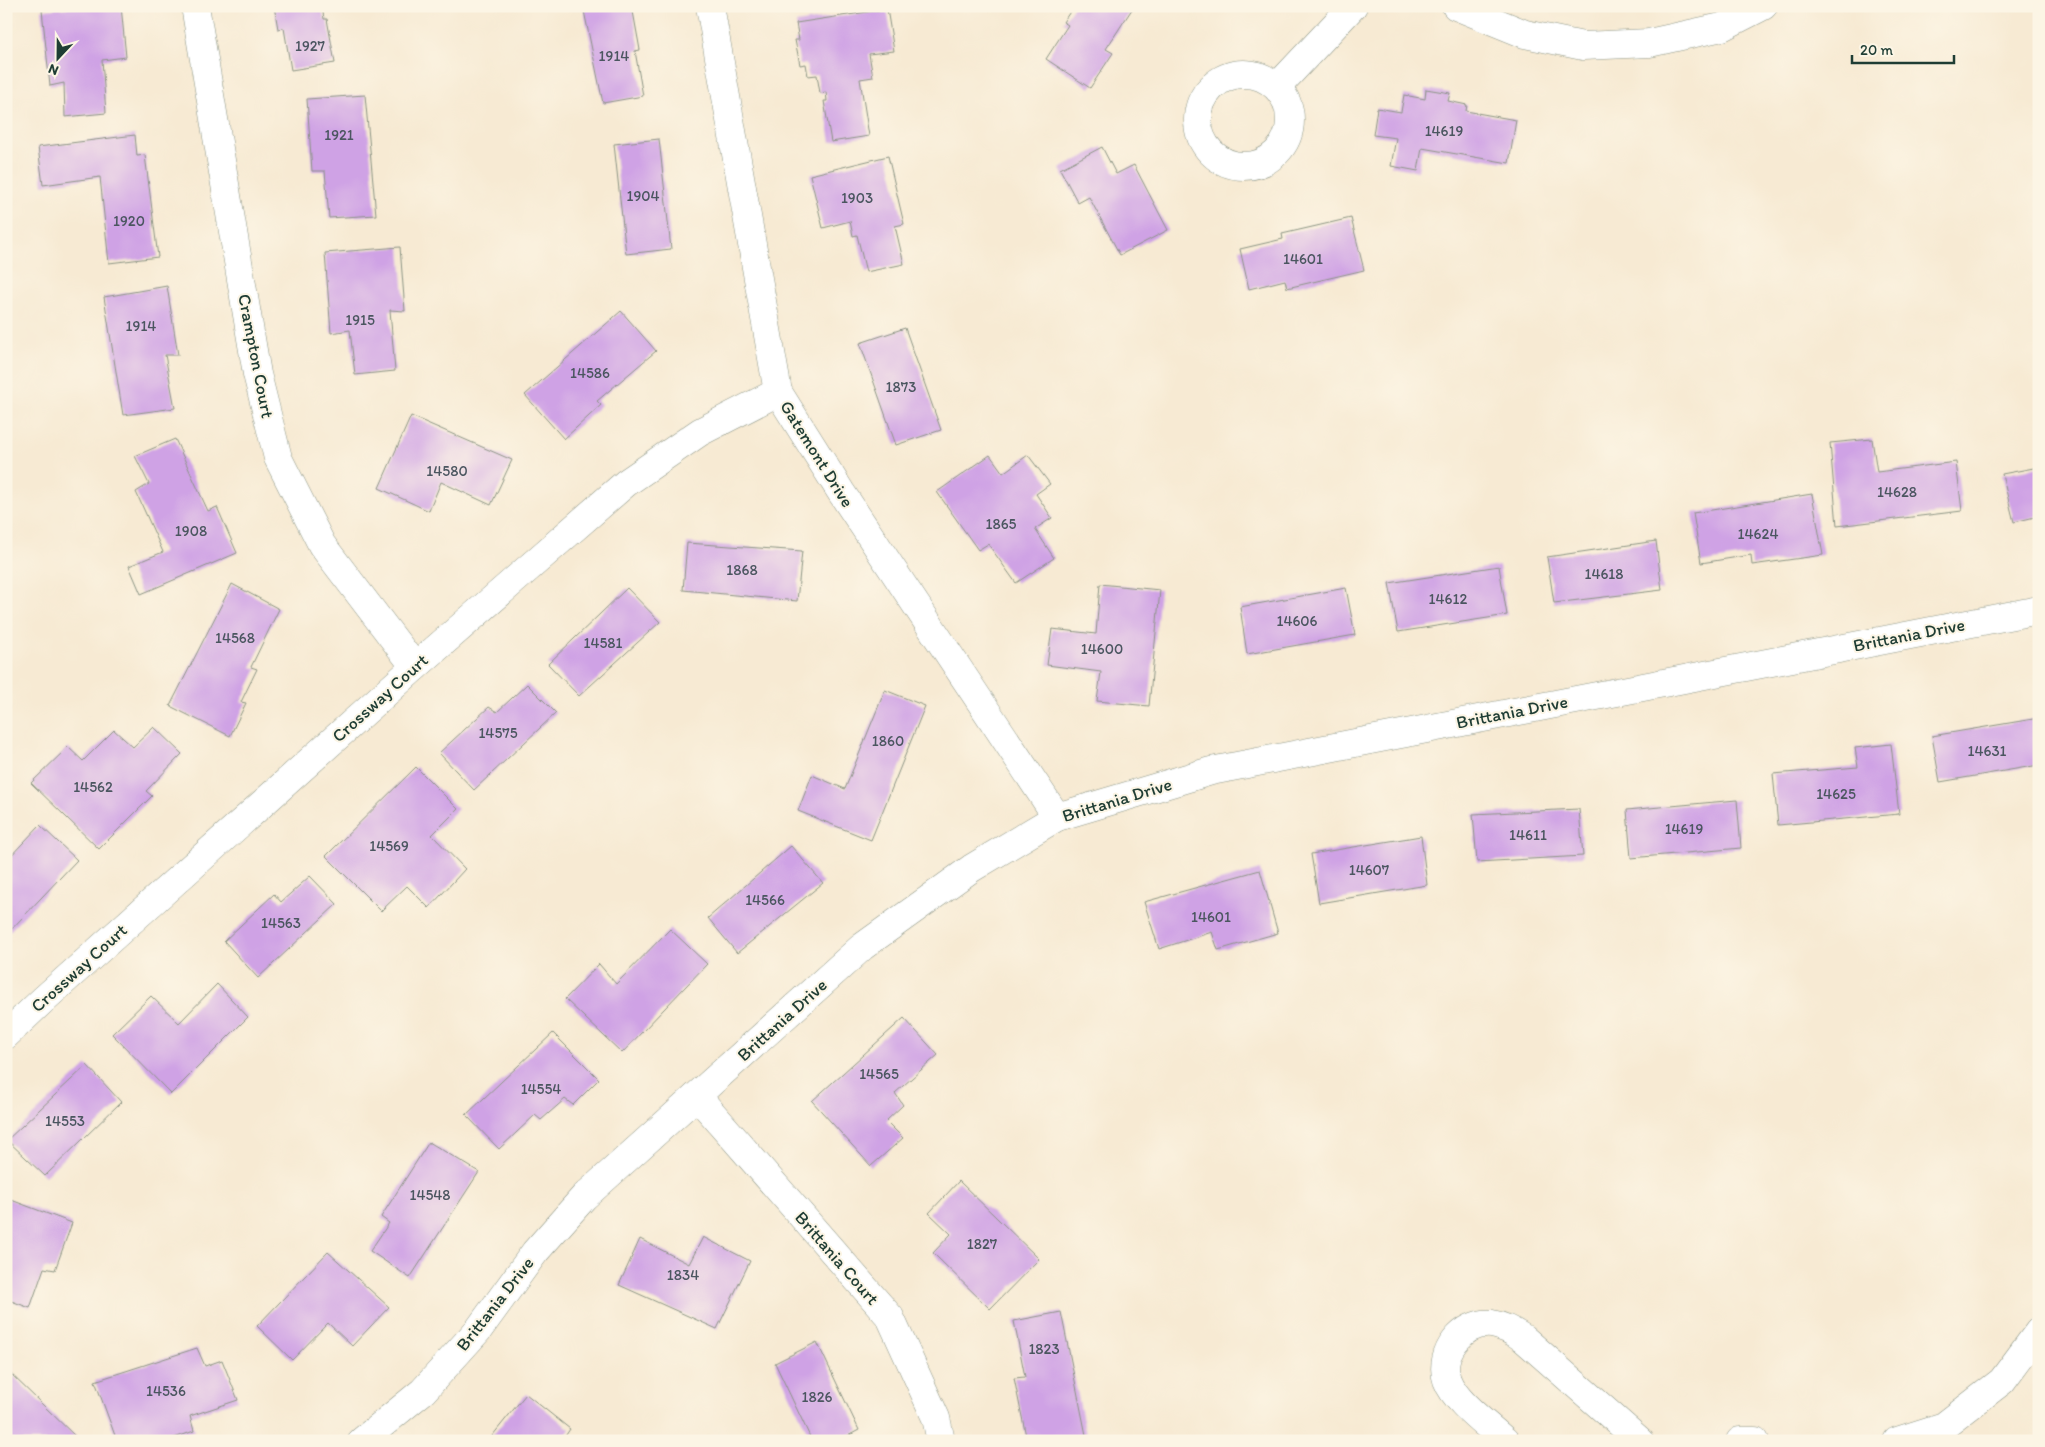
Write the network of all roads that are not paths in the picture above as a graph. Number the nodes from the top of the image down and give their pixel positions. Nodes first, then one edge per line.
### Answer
1 (195, 6) edge
2 (710, 6) edge
3 (1353, 6) edge
4 (1456, 6) edge
5 (1762, 6) edge
6 (1277, 87) dead end
7 (778, 392) junction
8 (2039, 610) edge
9 (415, 666) junction
10 (1057, 817) junction
11 (6, 1035) edge
12 (697, 1096) junction
13 (2039, 1331) edge
14 (362, 1441) edge
15 (940, 1441) edge
16 (1505, 1441) edge
17 (1640, 1441) edge
18 (1740, 1441) edge
19 (1756, 1441) edge
20 (1897, 1441) edge

1 - 9 street, Crampton Court
2 - 7 street, Gatemont Drive
3 - 6 street
4 - 5 street
7 - 9 street, Crossway Court
7 - 10 street, Gatemont Drive
8 - 10 street, Brittania Drive
9 - 11 street, Crossway Court
10 - 12 street, Brittania Drive
12 - 14 street, Brittania Drive
12 - 15 street, Brittania Court
13 - 20 street
16 - 17 street
18 - 19 street

